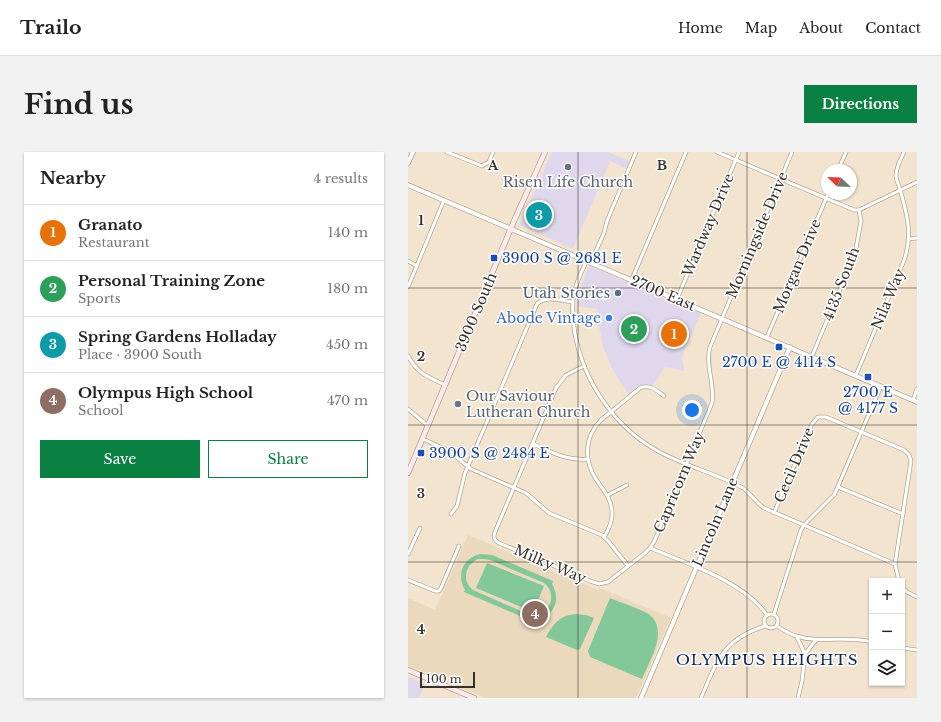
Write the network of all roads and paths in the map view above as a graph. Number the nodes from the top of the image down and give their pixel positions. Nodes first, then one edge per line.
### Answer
1 (412, 152) edge
2 (447, 152) edge
3 (493, 152) edge
4 (545, 152) edge
5 (636, 152) edge
6 (686, 152) edge
7 (717, 152) edge
8 (739, 152) edge
9 (792, 152) edge
10 (846, 152) edge
11 (904, 152) edge
12 (736, 160) junction
13 (408, 163) edge
14 (841, 164) edge
15 (781, 180) junction
16 (917, 182) edge
17 (408, 185) edge
18 (901, 190) junction
19 (821, 197) edge
20 (444, 200) junction
21 (826, 200) edge
22 (828, 200) edge
23 (859, 210) junction
24 (512, 228) junction
25 (917, 238) edge
26 (909, 239) junction
27 (408, 261) edge
28 (589, 261) junction
29 (417, 266) junction
30 (632, 280) junction
31 (408, 287) edge
32 (677, 299) junction
33 (573, 302) junction
34 (722, 318) junction
35 (767, 337) junction
36 (790, 347) junction
37 (408, 356) edge
38 (812, 356) junction
39 (584, 366) junction
40 (856, 375) junction
41 (445, 384) junction
42 (880, 386) junction
43 (917, 389) edge
44 (664, 396) dead end
45 (915, 401) edge
46 (408, 409) edge
47 (611, 412) junction
48 (428, 427) junction
49 (861, 432) junction
50 (423, 439) junction
51 (532, 444) junction
52 (588, 459) junction
53 (687, 464) junction
54 (468, 467) junction
55 (408, 473) edge
56 (732, 483) junction
57 (627, 485) dead end
58 (514, 487) junction
59 (838, 487) junction
60 (608, 495) junction
61 (774, 513) junction
62 (451, 514) dead end
63 (903, 514) junction
64 (804, 525) junction
65 (420, 528) dead end
66 (604, 537) junction
67 (459, 546) dead end
68 (650, 548) junction
69 (408, 554) edge
70 (895, 564) junction
71 (628, 566) junction
72 (696, 567) junction
73 (898, 578) edge
74 (408, 580) edge
75 (608, 582) joint
76 (905, 590) edge
77 (917, 597) edge
78 (774, 614) junction
79 (767, 615) junction
80 (765, 626) junction
81 (777, 626) junction
82 (797, 637) junction
83 (816, 640) junction
84 (869, 641) edge
85 (905, 648) edge
86 (917, 650) edge
87 (805, 654) junction
88 (408, 670) edge
89 (473, 698) edge
90 (641, 698) edge
91 (701, 698) edge
92 (798, 698) edge

1 - 13 street
2 - 3 street
4 - 24 main road, 3900 South
5 - 28 street
6 - 30 street
7 - 12 street
8 - 12 street, Wardway Drive
9 - 15 street, Morningside Drive
10 - 14 street
11 - 18 street, Nila Way
12 - 15 street
12 - 32 street, Wardway Drive
15 - 19 street
15 - 34 street, Morningside Drive
16 - 18 street
17 - 20 street, 2700 East
18 - 23 street
18 - 26 street, Nila Way
20 - 24 street, 2700 East
20 - 29 street
21 - 35 street, Morgan Drive
22 - 23 street
23 - 38 street, 4135 South
24 - 28 street, 2700 East
24 - 41 main road, 3900 South
25 - 26 street
26 - 40 street, Nila Way
27 - 29 street
28 - 30 street, 2700 East
28 - 33 street
29 - 31 street
30 - 32 street, 2700 East
32 - 34 street, 2700 East
33 - 39 street
33 - 54 street
34 - 35 street, 2700 East
34 - 53 street, Capricorn Way
35 - 36 street, 2700 East
36 - 38 street, 2700 East
36 - 56 street, Lincoln Lane
37 - 41 street
38 - 40 street, 2700 East
39 - 47 street
39 - 51 street
40 - 42 street, 2700 East
41 - 48 main road, 3900 South
42 - 45 street, 2700 East
42 - 49 street
43 - 45 street
44 - 47 street
46 - 48 street
47 - 52 street
47 - 53 street
48 - 50 main road, 3900 South
49 - 59 street
49 - 61 street, Cecil Drive
49 - 63 street
50 - 54 street
50 - 55 main road, 3900 South
51 - 52 street
51 - 58 street
52 - 60 street
53 - 56 street
53 - 68 street, Capricorn Way
54 - 58 street
54 - 62 street
56 - 61 street
56 - 72 street, Lincoln Lane
57 - 60 street
58 - 66 street
58 - 75 street, Milky Way
59 - 63 street
59 - 64 street
60 - 66 street
61 - 64 street
63 - 70 street
64 - 70 street
64 - 78 street
65 - 69 street
66 - 71 street
67 - 74 street
68 - 71 street, Capricorn Way
68 - 72 street
70 - 73 street
71 - 75 street, Capricorn Way
72 - 79 street
72 - 90 street, Lincoln Lane
76 - 77 street
78 - 79 street
78 - 81 street
79 - 80 street
80 - 81 street
80 - 91 street
81 - 82 street
82 - 83 street
82 - 87 street
83 - 84 street
83 - 87 street
85 - 86 street
87 - 92 street
88 - 89 main road

